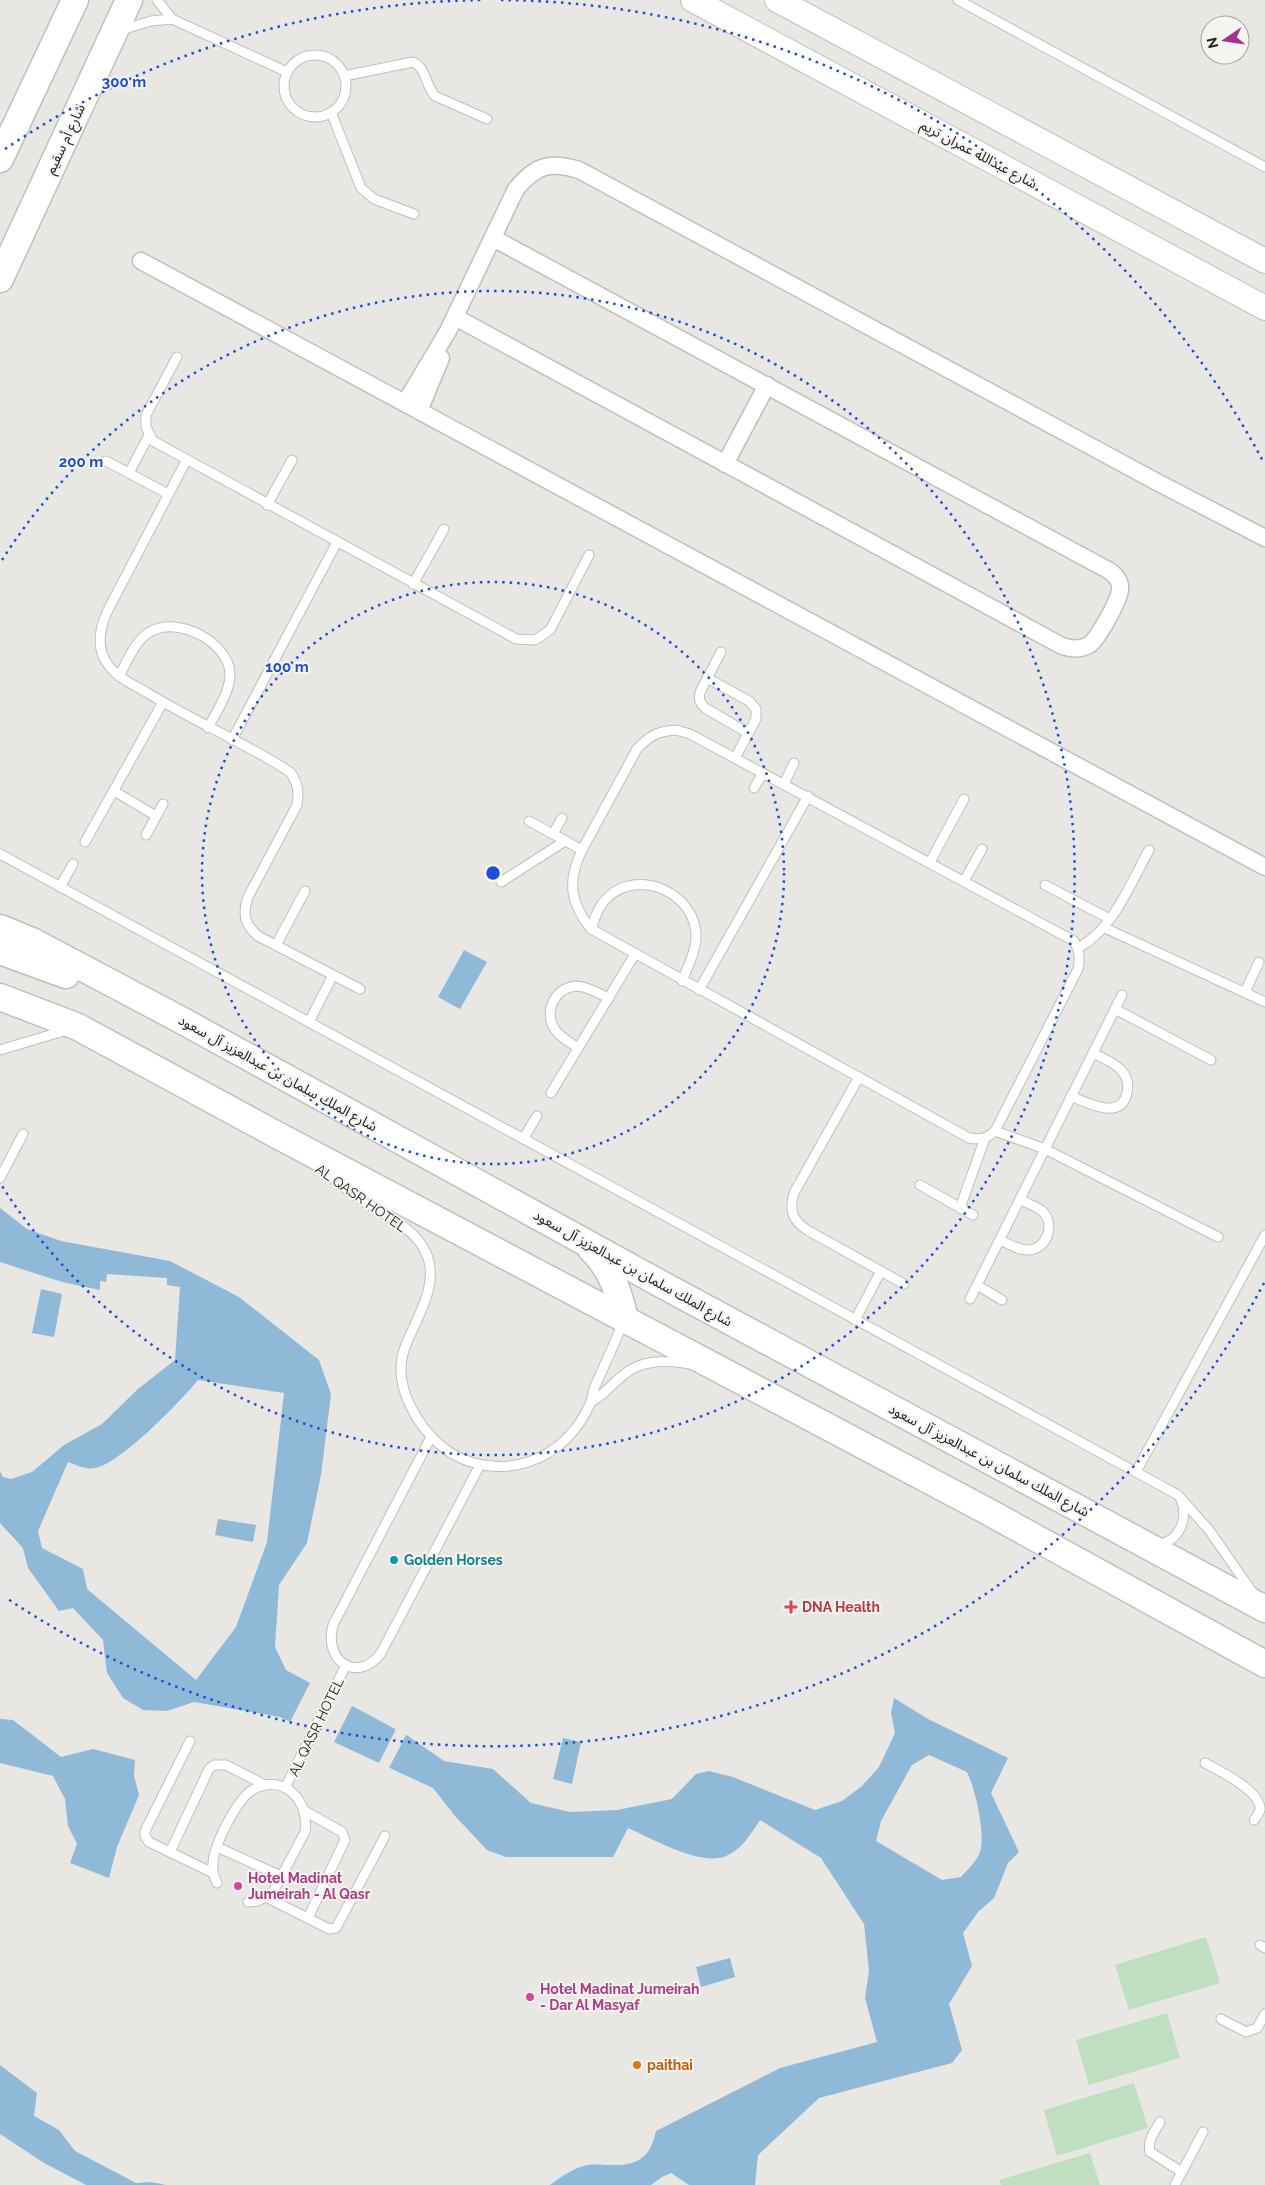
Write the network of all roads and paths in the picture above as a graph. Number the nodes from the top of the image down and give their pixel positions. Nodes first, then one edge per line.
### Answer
1 (75, 0) edge
2 (129, 0) edge
3 (157, 0) edge
4 (693, 0) edge
5 (777, 0) edge
6 (958, 0) edge
7 (172, 19) junction
8 (114, 34) junction
9 (287, 72) junction
10 (344, 76) junction
11 (332, 112) junction
12 (487, 119) dead end
13 (0, 158) edge
14 (1265, 167) edge
15 (414, 214) dead end
16 (493, 238) junction
17 (141, 261) dead end
18 (1265, 262) edge
19 (0, 279) edge
20 (1265, 308) edge
21 (452, 324) junction
22 (177, 357) dead end
23 (767, 386) junction
24 (405, 403) junction
25 (420, 410) junction
26 (149, 435) junction
27 (106, 460) dead end
28 (292, 460) dead end
29 (186, 461) junction
30 (725, 464) junction
31 (130, 473) junction
32 (168, 494) junction
33 (267, 505) junction
34 (444, 529) dead end
35 (1265, 538) edge
36 (337, 542) junction
37 (589, 555) dead end
38 (413, 584) junction
39 (721, 652) dead end
40 (119, 676) junction
41 (707, 678) junction
42 (163, 702) junction
43 (208, 728) junction
44 (748, 733) junction
45 (232, 740) junction
46 (735, 758) junction
47 (794, 763) dead end
48 (763, 772) junction
49 (784, 784) junction
50 (754, 788) dead end
51 (114, 791) junction
52 (808, 796) junction
53 (964, 799) dead end
54 (163, 804) dead end
55 (156, 816) junction
56 (562, 818) dead end
57 (529, 821) dead end
58 (553, 834) junction
59 (146, 835) dead end
60 (565, 841) junction
61 (85, 842) dead end
62 (982, 849) dead end
63 (582, 850) junction
64 (1149, 850) dead end
65 (0, 854) edge
66 (930, 862) junction
67 (73, 864) dead end
68 (1265, 867) edge
69 (964, 881) junction
70 (501, 882) dead end
71 (1046, 885) dead end
72 (60, 887) junction
73 (305, 891) dead end
74 (0, 910) edge
75 (1110, 919) junction
76 (0, 928) edge
77 (1105, 928) junction
78 (591, 929) junction
79 (276, 945) junction
80 (1078, 948) junction
81 (0, 951) edge
82 (635, 954) junction
83 (1259, 962) dead end
84 (333, 975) junction
85 (682, 981) junction
86 (360, 988) dead end
87 (699, 990) junction
88 (1245, 992) junction
89 (1122, 995) dead end
90 (0, 997) edge
91 (609, 998) junction
92 (1265, 1002) edge
93 (1114, 1009) junction
94 (181, 1020) junction
95 (309, 1022) junction
96 (78, 1027) junction
97 (578, 1048) junction
98 (0, 1050) edge
99 (1093, 1053) junction
100 (1211, 1060) dead end
101 (859, 1077) junction
102 (550, 1093) dead end
103 (1071, 1096) junction
104 (537, 1116) dead end
105 (995, 1131) junction
106 (23, 1134) dead end
107 (277, 1135) junction
108 (985, 1138) junction
109 (523, 1139) junction
110 (1045, 1149) junction
111 (0, 1178) edge
112 (920, 1185) dead end
113 (1020, 1199) junction
114 (960, 1208) junction
115 (973, 1215) dead end
116 (1265, 1235) edge
117 (1218, 1236) dead end
118 (580, 1239) junction
119 (1000, 1240) junction
120 (881, 1271) junction
121 (904, 1284) dead end
122 (977, 1285) junction
123 (970, 1299) dead end
124 (1002, 1300) dead end
125 (625, 1319) junction
126 (855, 1320) junction
127 (715, 1367) junction
128 (590, 1402) junction
129 (431, 1438) junction
130 (480, 1464) junction
131 (1136, 1472) junction
132 (1178, 1495) junction
133 (1148, 1545) junction
134 (1265, 1609) edge
135 (1265, 1664) edge
136 (346, 1665) junction
137 (190, 1741) dead end
138 (1205, 1764) dead end
139 (265, 1785) junction
140 (285, 1788) junction
141 (305, 1811) junction
142 (1254, 1820) dead end
143 (385, 1836) dead end
144 (217, 1847) junction
145 (170, 1852) junction
146 (213, 1874) junction
147 (282, 1877) junction
148 (217, 1883) dead end
149 (266, 1898) junction
150 (248, 1902) dead end
151 (308, 1918) junction
152 (1265, 2014) edge
153 (1221, 2019) dead end
154 (1160, 2122) dead end
155 (1203, 2132) dead end
156 (1182, 2172) junction
157 (1175, 2185) edge

1 - 13 main road
2 - 8 main road, شارع أم سقيم
3 - 7 lane
4 - 20 street, شارع عبدالله عمران تريم
5 - 18 street
6 - 14 lane
7 - 8 lane
7 - 9 lane
8 - 19 main road, شارع أم سقيم
9 - 10 lane
9 - 11 lane
10 - 11 lane
10 - 12 lane
11 - 15 lane
16 - 21 street
16 - 23 street
16 - 35 street
17 - 24 street
21 - 24 street
21 - 25 street
21 - 30 street
22 - 26 lane
23 - 30 street
23 - 30 street
24 - 25 street
25 - 68 street
26 - 29 lane
26 - 31 lane
27 - 31 lane
28 - 33 lane
29 - 32 lane
29 - 33 lane
31 - 32 lane
32 - 40 lane
33 - 36 lane
34 - 38 lane
36 - 38 lane
36 - 45 lane
37 - 38 lane
39 - 41 lane
40 - 42 lane
40 - 43 lane
41 - 44 lane
41 - 44 lane
42 - 43 lane
42 - 51 lane
43 - 45 lane
44 - 46 lane
45 - 79 lane
46 - 48 lane
46 - 63 lane
47 - 49 lane
48 - 49 lane
48 - 50 lane
49 - 52 lane
51 - 55 lane
51 - 61 lane
52 - 66 lane
52 - 87 lane
53 - 66 lane
54 - 55 lane
55 - 59 lane
56 - 58 lane
57 - 58 lane
58 - 60 lane
60 - 63 lane
60 - 70 lane
62 - 69 lane
63 - 78 lane
64 - 75 lane
65 - 72 lane
66 - 69 lane
67 - 72 lane
69 - 80 lane
71 - 75 lane
72 - 95 lane
73 - 79 lane
74 - 94 main road
75 - 77 lane
76 - 94 main road, شارع الملك سلمان بن عبدالعزيز آل سعود
77 - 80 lane
77 - 88 lane
78 - 82 lane
78 - 85 lane
79 - 84 lane
80 - 105 lane
81 - 94 main road
82 - 85 lane
82 - 91 lane
83 - 88 lane
84 - 86 lane
84 - 95 lane
85 - 87 lane
87 - 101 lane
88 - 92 lane
89 - 93 lane
90 - 96 main road
91 - 97 lane
91 - 97 lane
93 - 99 lane
93 - 100 lane
94 - 118 main road, شارع الملك سلمان بن عبدالعزيز آل سعود
95 - 109 lane
96 - 98 lane
96 - 107 main road
97 - 102 lane
99 - 103 lane
99 - 103 lane
101 - 108 lane
101 - 120 lane
103 - 110 lane
104 - 109 lane
105 - 108 lane
105 - 110 lane
106 - 111 lane
107 - 125 main road
107 - 129 lane, AL QASR HOTEL
108 - 114 lane
109 - 126 lane
110 - 113 lane
110 - 117 lane
112 - 114 lane
113 - 119 lane
113 - 119 lane
114 - 115 lane
116 - 131 lane
118 - 125 main road
118 - 133 main road, شارع الملك سلمان بن عبدالعزيز آل سعود
119 - 122 lane
120 - 121 lane
120 - 126 lane
122 - 123 lane
122 - 124 lane
125 - 127 main road
125 - 128 lane, AL QASR HOTEL
126 - 131 lane
127 - 128 lane, AL QASR HOTEL
127 - 135 main road
128 - 130 lane, AL QASR HOTEL
129 - 130 lane, AL QASR HOTEL
129 - 136 lane, AL QASR HOTEL
130 - 136 lane, AL QASR HOTEL
131 - 132 lane
132 - 133 lane
132 - 134 lane
133 - 134 main road, شارع الملك سلمان بن عبدالعزيز آل سعود
136 - 140 lane, AL QASR HOTEL
137 - 145 lane
138 - 142 lane
139 - 140 lane, AL QASR HOTEL
139 - 144 lane
139 - 145 lane, AL QASR HOTEL
140 - 141 lane, AL QASR HOTEL
141 - 147 lane
141 - 151 lane
143 - 151 lane
144 - 146 lane
144 - 147 lane
145 - 146 lane
146 - 148 lane
147 - 149 lane
149 - 150 lane
149 - 151 lane
152 - 153 lane
154 - 156 lane
155 - 156 lane
156 - 157 lane

